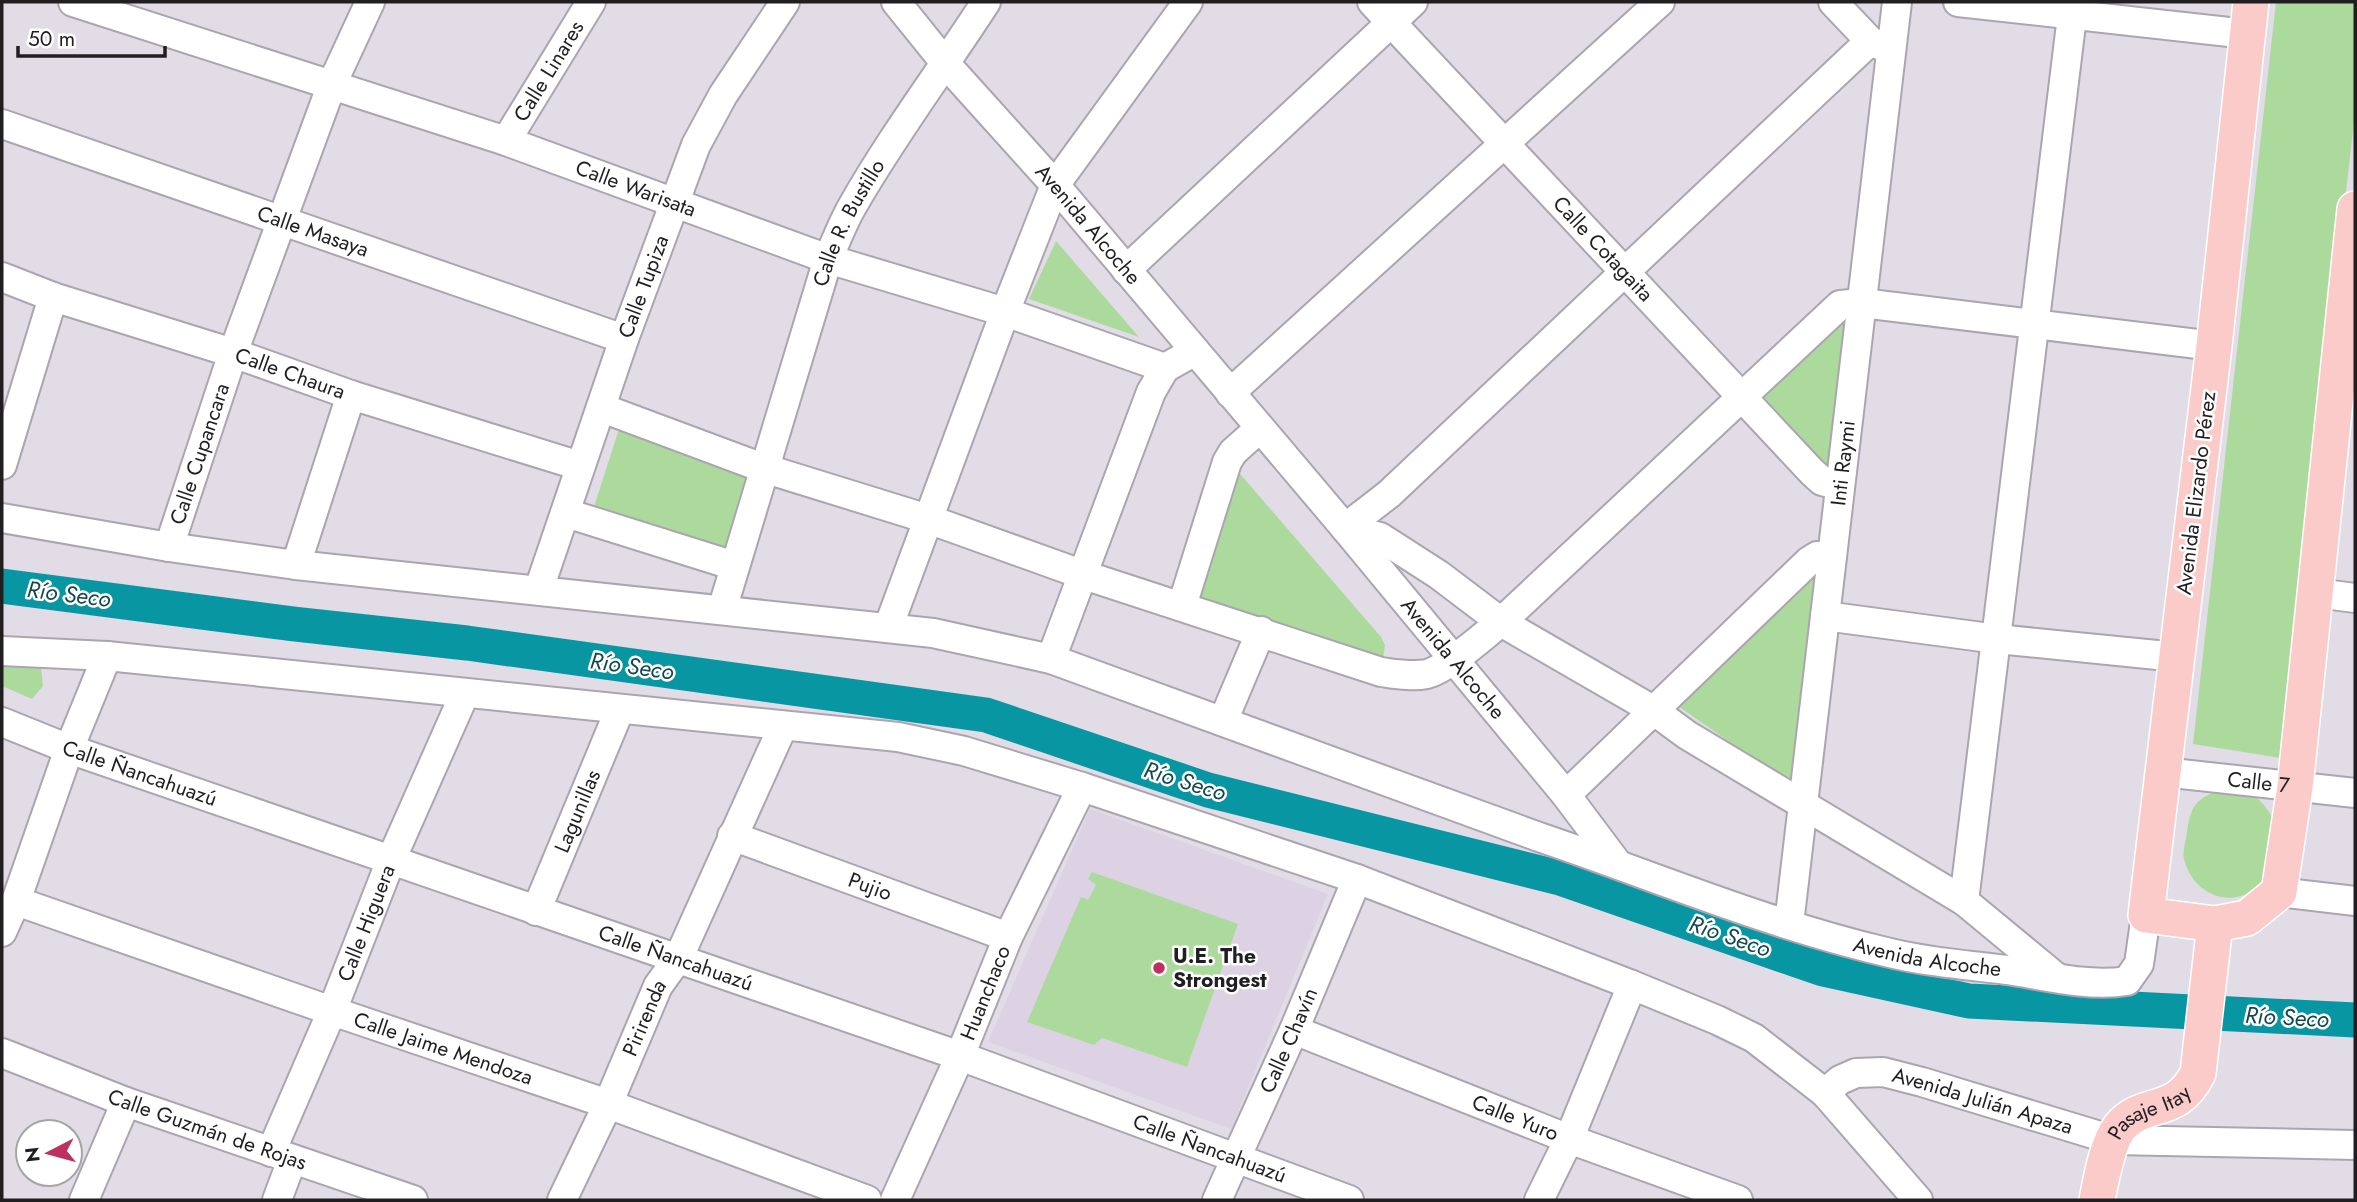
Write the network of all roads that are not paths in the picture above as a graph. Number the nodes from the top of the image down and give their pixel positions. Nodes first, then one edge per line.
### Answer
1 (74, 2) edge
2 (370, 2) edge
3 (591, 2) edge
4 (785, 2) edge
5 (896, 2) edge
6 (986, 2) edge
7 (1188, 2) edge
8 (1372, 2) edge
9 (1413, 2) edge
10 (1660, 2) edge
11 (1833, 2) edge
12 (1898, 2) edge
13 (1958, 2) edge
14 (146, 13) edge
15 (2072, 16) junction
16 (2249, 18) edge
17 (1391, 22) junction
18 (1881, 46) junction
19 (946, 64) junction
20 (332, 85) junction
21 (2, 124) edge
22 (506, 141) junction
23 (1504, 145) junction
24 (1055, 185) junction
25 (673, 203) junction
26 (2355, 209) edge
27 (283, 220) junction
28 (828, 259) junction
29 (1126, 270) junction
30 (1623, 272) junction
31 (2351, 273) edge
32 (2, 277) edge
33 (53, 297) junction
34 (1862, 303) junction
35 (1005, 312) junction
36 (2034, 323) junction
37 (624, 339) junction
38 (2214, 346) junction
39 (1195, 351) junction
40 (233, 353) junction
41 (1165, 368) junction
42 (1230, 393) junction
43 (351, 396) junction
44 (1740, 397) junction
45 (602, 408) junction
46 (1260, 428) junction
47 (2, 465) edge
48 (580, 466) junction
49 (763, 468) junction
50 (1840, 486) junction
51 (566, 513) junction
52 (2, 518) edge
53 (928, 519) junction
54 (1345, 528) junction
55 (169, 547) junction
56 (1832, 556) junction
57 (296, 565) junction
58 (735, 566) junction
59 (1084, 575) junction
60 (539, 589) junction
61 (2316, 593) junction
62 (2355, 598) edge
63 (1182, 606) junction
64 (722, 610) junction
65 (1825, 616) junction
66 (1501, 622) junction
67 (888, 628) junction
68 (1261, 631) junction
69 (1997, 639) junction
70 (2, 651) edge
71 (107, 656) junction
72 (2176, 657) junction
73 (1051, 659) junction
74 (1453, 659) junction
75 (464, 693) junction
76 (621, 709) junction
77 (1653, 710) junction
78 (1223, 720) junction
79 (2, 722) edge
80 (783, 726) junction
81 (69, 748) junction
82 (2163, 772) junction
83 (1082, 787) junction
84 (2295, 787) junction
85 (2355, 793) edge
86 (1566, 795) junction
87 (1803, 804) junction
88 (732, 836) junction
89 (391, 860) junction
90 (1617, 863) junction
91 (1357, 879) junction
92 (2279, 892) junction
93 (16, 901) junction
94 (1964, 901) junction
95 (2355, 901) edge
96 (536, 911) junction
97 (2146, 915) junction
98 (1789, 924) junction
99 (2215, 925) junction
100 (2, 932) edge
101 (1008, 937) junction
102 (679, 957) junction
103 (2056, 978) junction
104 (1632, 985) junction
105 (332, 1011) junction
106 (1294, 1030) junction
107 (2, 1053) edge
108 (960, 1056) junction
109 (1825, 1093) junction
110 (126, 1102) junction
111 (608, 1104) junction
112 (1569, 1139) junction
113 (2113, 1140) junction
114 (2355, 1144) edge
115 (281, 1156) junction
116 (1236, 1159) junction
117 (84, 1200) edge
118 (276, 1200) edge
119 (413, 1200) edge
120 (562, 1200) edge
121 (867, 1200) edge
122 (895, 1200) edge
123 (1217, 1200) edge
124 (1349, 1200) edge
125 (1539, 1200) edge
126 (1738, 1200) edge
127 (1918, 1200) edge
128 (2097, 1200) edge

1 - 14 street, Calle Warisata
2 - 20 street, Calle Cupancara
3 - 22 street, Calle Linares
4 - 25 street, Calle Tupiza
5 - 19 street, Avenida Alcoche
6 - 19 street, Calle R. Bustillo
7 - 24 street
8 - 17 street, Calle Cotagaita
9 - 17 street
10 - 23 street
11 - 18 street
12 - 18 street, Inti Raymi
13 - 15 street
14 - 20 street, Calle Warisata
15 - 16 street
15 - 36 street
16 - 38 main road, Avenida Elizardo Pérez
17 - 23 street, Calle Cotagaita
17 - 29 street
18 - 30 street
18 - 34 street, Inti Raymi
19 - 24 street, Avenida Alcoche
19 - 28 street, Calle R. Bustillo
20 - 22 street, Calle Warisata
20 - 27 street, Calle Cupancara
21 - 27 street, Calle Masaya
22 - 25 street, Calle Warisata
23 - 30 street, Calle Cotagaita
23 - 42 street
24 - 29 street, Avenida Alcoche
24 - 35 street
25 - 28 street, Calle Warisata
25 - 37 street, Calle Tupiza
26 - 31 main road
27 - 37 street, Calle Masaya
27 - 40 street, Calle Cupancara
28 - 35 street, Calle Warisata
28 - 49 street, Calle R. Bustillo
29 - 39 street, Avenida Alcoche
30 - 44 street, Calle Cotagaita
30 - 54 street
31 - 61 main road
32 - 33 street, Calle Chaura
33 - 40 street, Calle Chaura
33 - 47 street
34 - 36 street
34 - 44 street
34 - 50 street, Inti Raymi
35 - 41 street, Calle Warisata
35 - 53 street
36 - 38 street
36 - 69 street
37 - 45 street, Calle Tupiza
38 - 72 main road, Avenida Elizardo Pérez
39 - 41 street
39 - 42 street, Avenida Alcoche
40 - 43 street, Calle Chaura
40 - 55 street, Calle Cupancara
41 - 59 street
42 - 46 street, Avenida Alcoche
43 - 48 street, Calle Chaura
43 - 57 street
44 - 50 street, Calle Cotagaita
44 - 66 street
45 - 48 street, Calle Tupiza
45 - 49 street
46 - 54 street, Avenida Alcoche
46 - 63 street
48 - 51 street, Calle Tupiza
49 - 53 street
49 - 58 street, Calle R. Bustillo
50 - 56 street, Inti Raymi
51 - 58 street
51 - 60 street, Calle Tupiza
52 - 55 street
53 - 59 street
53 - 67 street
54 - 66 street
54 - 74 street, Avenida Alcoche
55 - 57 street
56 - 65 street, Inti Raymi
56 - 77 street
57 - 60 street
58 - 64 street, Calle R. Bustillo
59 - 63 street
59 - 73 street
60 - 64 street
61 - 62 street
61 - 84 main road
63 - 68 street
64 - 67 street
65 - 69 street
65 - 87 street, Inti Raymi
66 - 74 street
66 - 77 street
67 - 73 street
68 - 74 street
68 - 78 street
69 - 72 street
69 - 94 street
70 - 71 street
71 - 75 street
71 - 81 street
72 - 82 main road, Avenida Elizardo Pérez
73 - 78 street
74 - 86 street, Avenida Alcoche
75 - 76 street
75 - 89 street, Calle Higuera
76 - 80 street
76 - 96 street, Lagunillas
77 - 86 street
77 - 87 street
78 - 90 street
79 - 81 street, Calle Ñancahuazú
80 - 83 street
80 - 88 street, Pirirenda
81 - 89 street, Calle Ñancahuazú
81 - 93 street
82 - 84 street, Calle 7
82 - 97 main road, Avenida Elizardo Pérez
83 - 91 street
83 - 101 street, Huanchaco
84 - 85 street, Calle 7
84 - 92 main road
86 - 90 street, Avenida Alcoche
87 - 94 street
87 - 98 street, Inti Raymi
88 - 101 street, Pujio
88 - 102 street, Pirirenda
89 - 96 street, Calle Ñancahuazú
89 - 105 street, Calle Higuera
90 - 98 street, Avenida Alcoche
91 - 104 street
91 - 106 street, Calle Chavín
92 - 95 street
92 - 99 main road
93 - 100 street
93 - 105 street, Calle Jaime Mendoza
94 - 103 street
96 - 102 street, Calle Ñancahuazú
97 - 99 main road
97 - 103 street, Avenida Alcoche
98 - 103 street, Avenida Alcoche
99 - 113 main road, Pasaje Itay
101 - 108 street, Huanchaco
102 - 108 street, Calle Ñancahuazú
102 - 111 street, Pirirenda
104 - 109 street
104 - 112 street
105 - 111 street, Calle Jaime Mendoza
105 - 115 street, Calle Higuera
106 - 112 street, Calle Yuro
106 - 116 street, Calle Chavín
107 - 110 street, Calle Guzmán de Rojas
108 - 116 street, Calle Ñancahuazú
108 - 122 street, Huanchaco
109 - 113 street, Avenida Julián Apaza
109 - 127 street
110 - 115 street, Calle Guzmán de Rojas
110 - 117 street
111 - 120 street, Pirirenda
111 - 121 street, Calle Jaime Mendoza
112 - 125 street
112 - 126 street, Calle Yuro
113 - 114 street, Avenida Julián Apaza
113 - 128 main road, Pasaje Itay
115 - 118 street, Calle Higuera
115 - 119 street, Calle Guzmán de Rojas
116 - 123 street, Calle Chavín
116 - 124 street, Calle Ñancahuazú

